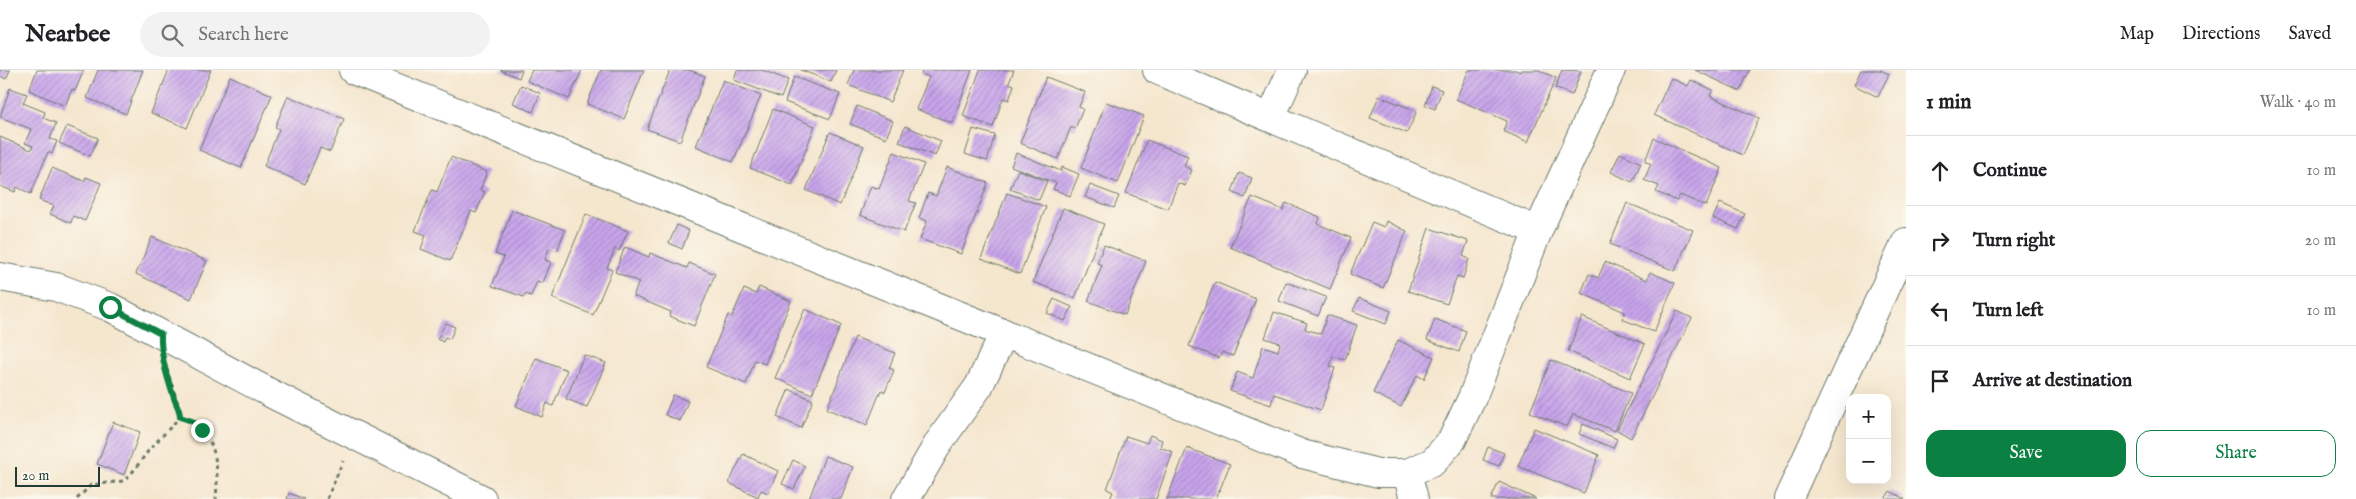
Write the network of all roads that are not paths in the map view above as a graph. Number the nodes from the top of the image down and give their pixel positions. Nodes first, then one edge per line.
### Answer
1 (353, 70) edge
2 (1158, 70) edge
3 (1292, 70) edge
4 (1611, 70) edge
5 (1271, 117) junction
6 (1538, 231) junction
7 (1906, 242) edge
8 (0, 277) edge
9 (1004, 333) junction
10 (1411, 486) edge
11 (482, 499) edge
12 (906, 499) edge
13 (1788, 499) edge

1 - 9 street
2 - 5 street
3 - 5 street
4 - 6 street
5 - 6 street
6 - 10 street
7 - 13 street
8 - 11 street
9 - 10 street
9 - 12 street

